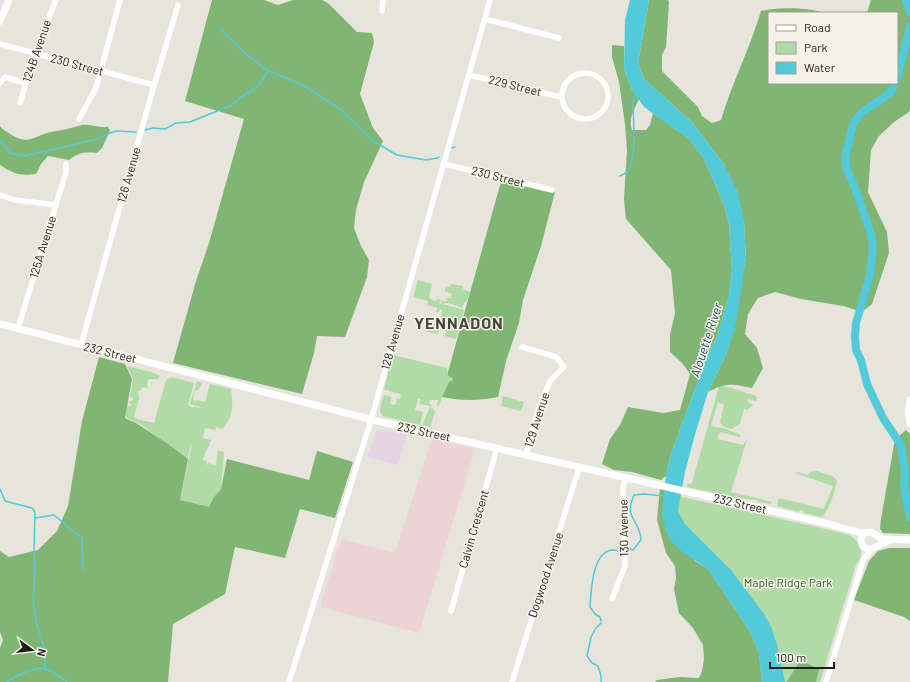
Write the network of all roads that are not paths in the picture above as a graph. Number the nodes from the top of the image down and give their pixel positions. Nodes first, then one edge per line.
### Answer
1 (9, 0) edge
2 (56, 0) edge
3 (120, 0) edge
4 (383, 0) edge
5 (490, 0) edge
6 (178, 5) dead end
7 (382, 12) dead end
8 (485, 19) junction
9 (0, 21) edge
10 (559, 38) dead end
11 (0, 44) edge
12 (36, 54) junction
13 (101, 71) junction
14 (469, 75) junction
15 (0, 83) edge
16 (26, 83) junction
17 (154, 85) junction
18 (562, 96) junction
19 (20, 103) dead end
20 (80, 119) dead end
21 (66, 164) dead end
22 (444, 164) junction
23 (552, 190) dead end
24 (0, 195) edge
25 (56, 206) junction
26 (0, 324) edge
27 (18, 328) junction
28 (81, 345) junction
29 (522, 347) dead end
30 (910, 400) edge
31 (371, 420) junction
32 (910, 424) edge
33 (497, 448) junction
34 (526, 455) junction
35 (579, 468) junction
36 (625, 478) junction
37 (851, 530) junction
38 (865, 533) junction
39 (877, 536) junction
40 (890, 540) junction
41 (908, 540) edge
42 (861, 543) junction
43 (875, 547) junction
44 (863, 560) junction
45 (612, 599) dead end
46 (451, 611) dead end
47 (289, 682) edge
48 (512, 682) edge
49 (826, 682) edge

1 - 9 main road
2 - 12 street, 124B Avenue
3 - 13 street
4 - 7 street
5 - 8 street, 128 Avenue
6 - 17 street, 126 Avenue
8 - 10 street
8 - 14 street, 128 Avenue
11 - 12 street, 230 Street
12 - 13 street, 230 Street
12 - 16 street, 124B Avenue
13 - 17 street, 230 Street
13 - 20 street
14 - 18 street, 229 Street
14 - 22 street, 128 Avenue
15 - 16 street
16 - 19 street, 124B Avenue
17 - 28 street, 126 Avenue
18 - 18 street
21 - 25 street, 125A Avenue
22 - 23 street, 230 Street
22 - 31 street, 128 Avenue
24 - 25 street
25 - 27 street, 125A Avenue
26 - 27 main road, 232 Street
27 - 28 main road, 232 Street
28 - 31 main road, 232 Street
29 - 34 street, 129 Avenue
30 - 32 main road
31 - 33 main road, 232 Street
31 - 47 street, 128 Avenue
33 - 34 main road, 232 Street
33 - 46 street, Calvin Crescent
34 - 35 main road, 232 Street
35 - 36 main road, 232 Street
35 - 48 street, Dogwood Avenue
36 - 37 main road, 232 Street
36 - 45 street, 130 Avenue
37 - 38 main road, 232 Street
37 - 42 main road
38 - 39 main road
38 - 42 main road
39 - 40 main road
39 - 43 main road
40 - 41 main road
40 - 43 main road
42 - 43 main road
42 - 44 street
43 - 44 street
44 - 49 street

